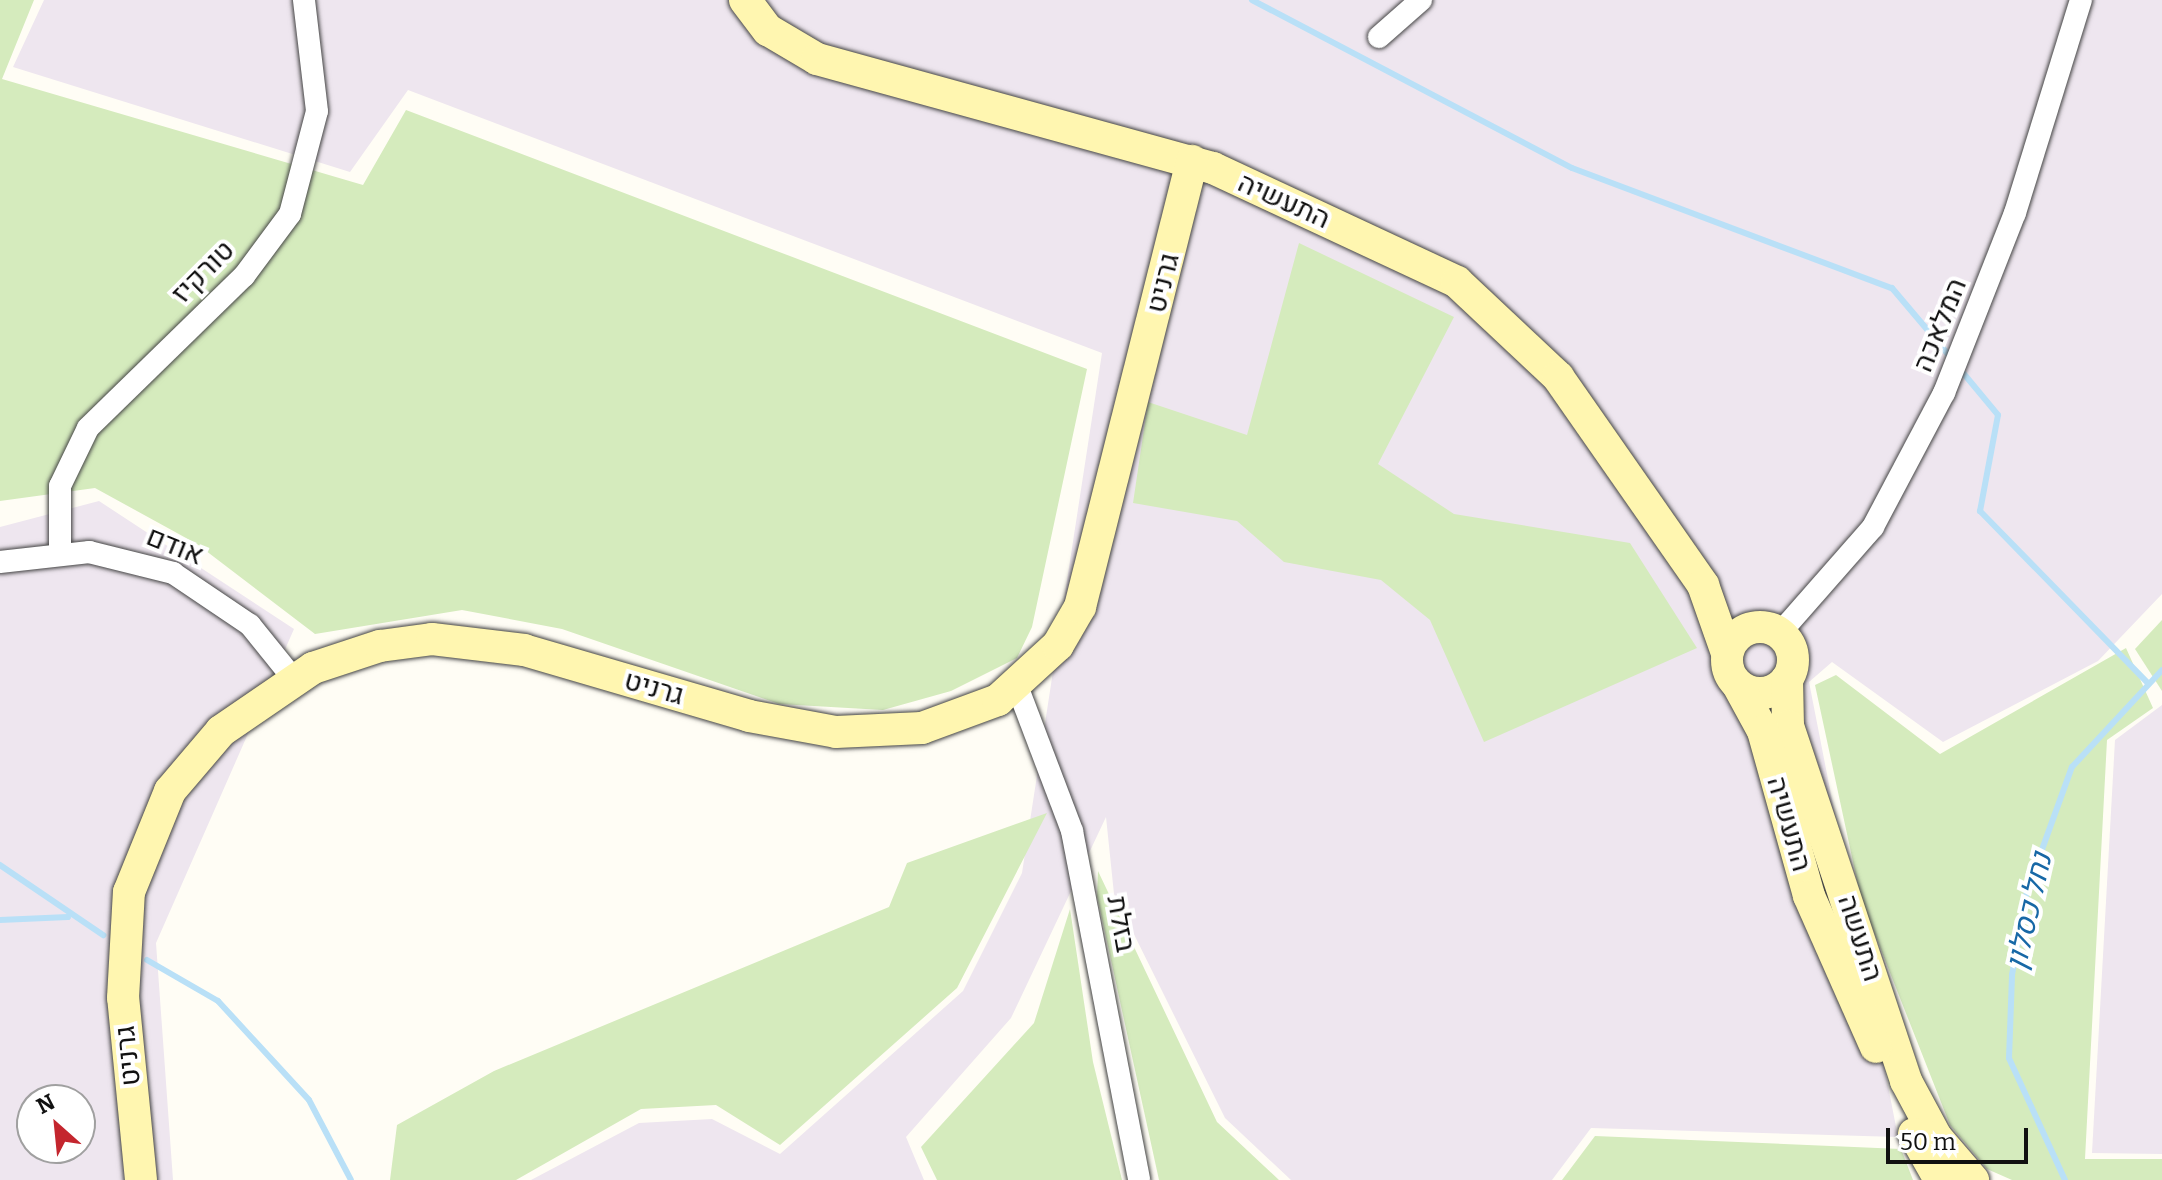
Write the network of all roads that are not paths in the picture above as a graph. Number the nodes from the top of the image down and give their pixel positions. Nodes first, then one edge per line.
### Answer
1 (304, 0) edge
2 (745, 0) edge
3 (1421, 0) edge
4 (2081, 0) edge
5 (1379, 37) dead end
6 (1192, 161) junction
7 (60, 551) junction
8 (0, 562) edge
9 (1703, 585) junction
10 (1770, 630) junction
11 (1727, 653) junction
12 (292, 677) junction
13 (1787, 679) junction
14 (1738, 685) junction
15 (1017, 686) junction
16 (141, 1180) edge
17 (1139, 1180) edge
18 (1940, 1180) edge
19 (1973, 1180) edge

1 - 7 street, טורקיז
2 - 6 street, התעשיה
3 - 5 street
4 - 10 street, המלאכה
6 - 9 street, התעשיה
6 - 15 street, גרניט
7 - 8 street, אודם
7 - 12 street, אודם
9 - 10 street, התעשיה
9 - 11 street, התעשיה
10 - 11 street
10 - 13 street
11 - 14 street
12 - 15 street, גרניט
12 - 16 street, גרניט
13 - 14 street
13 - 19 street, התעשה
14 - 18 street, התעשיה
15 - 17 street, בזלת

